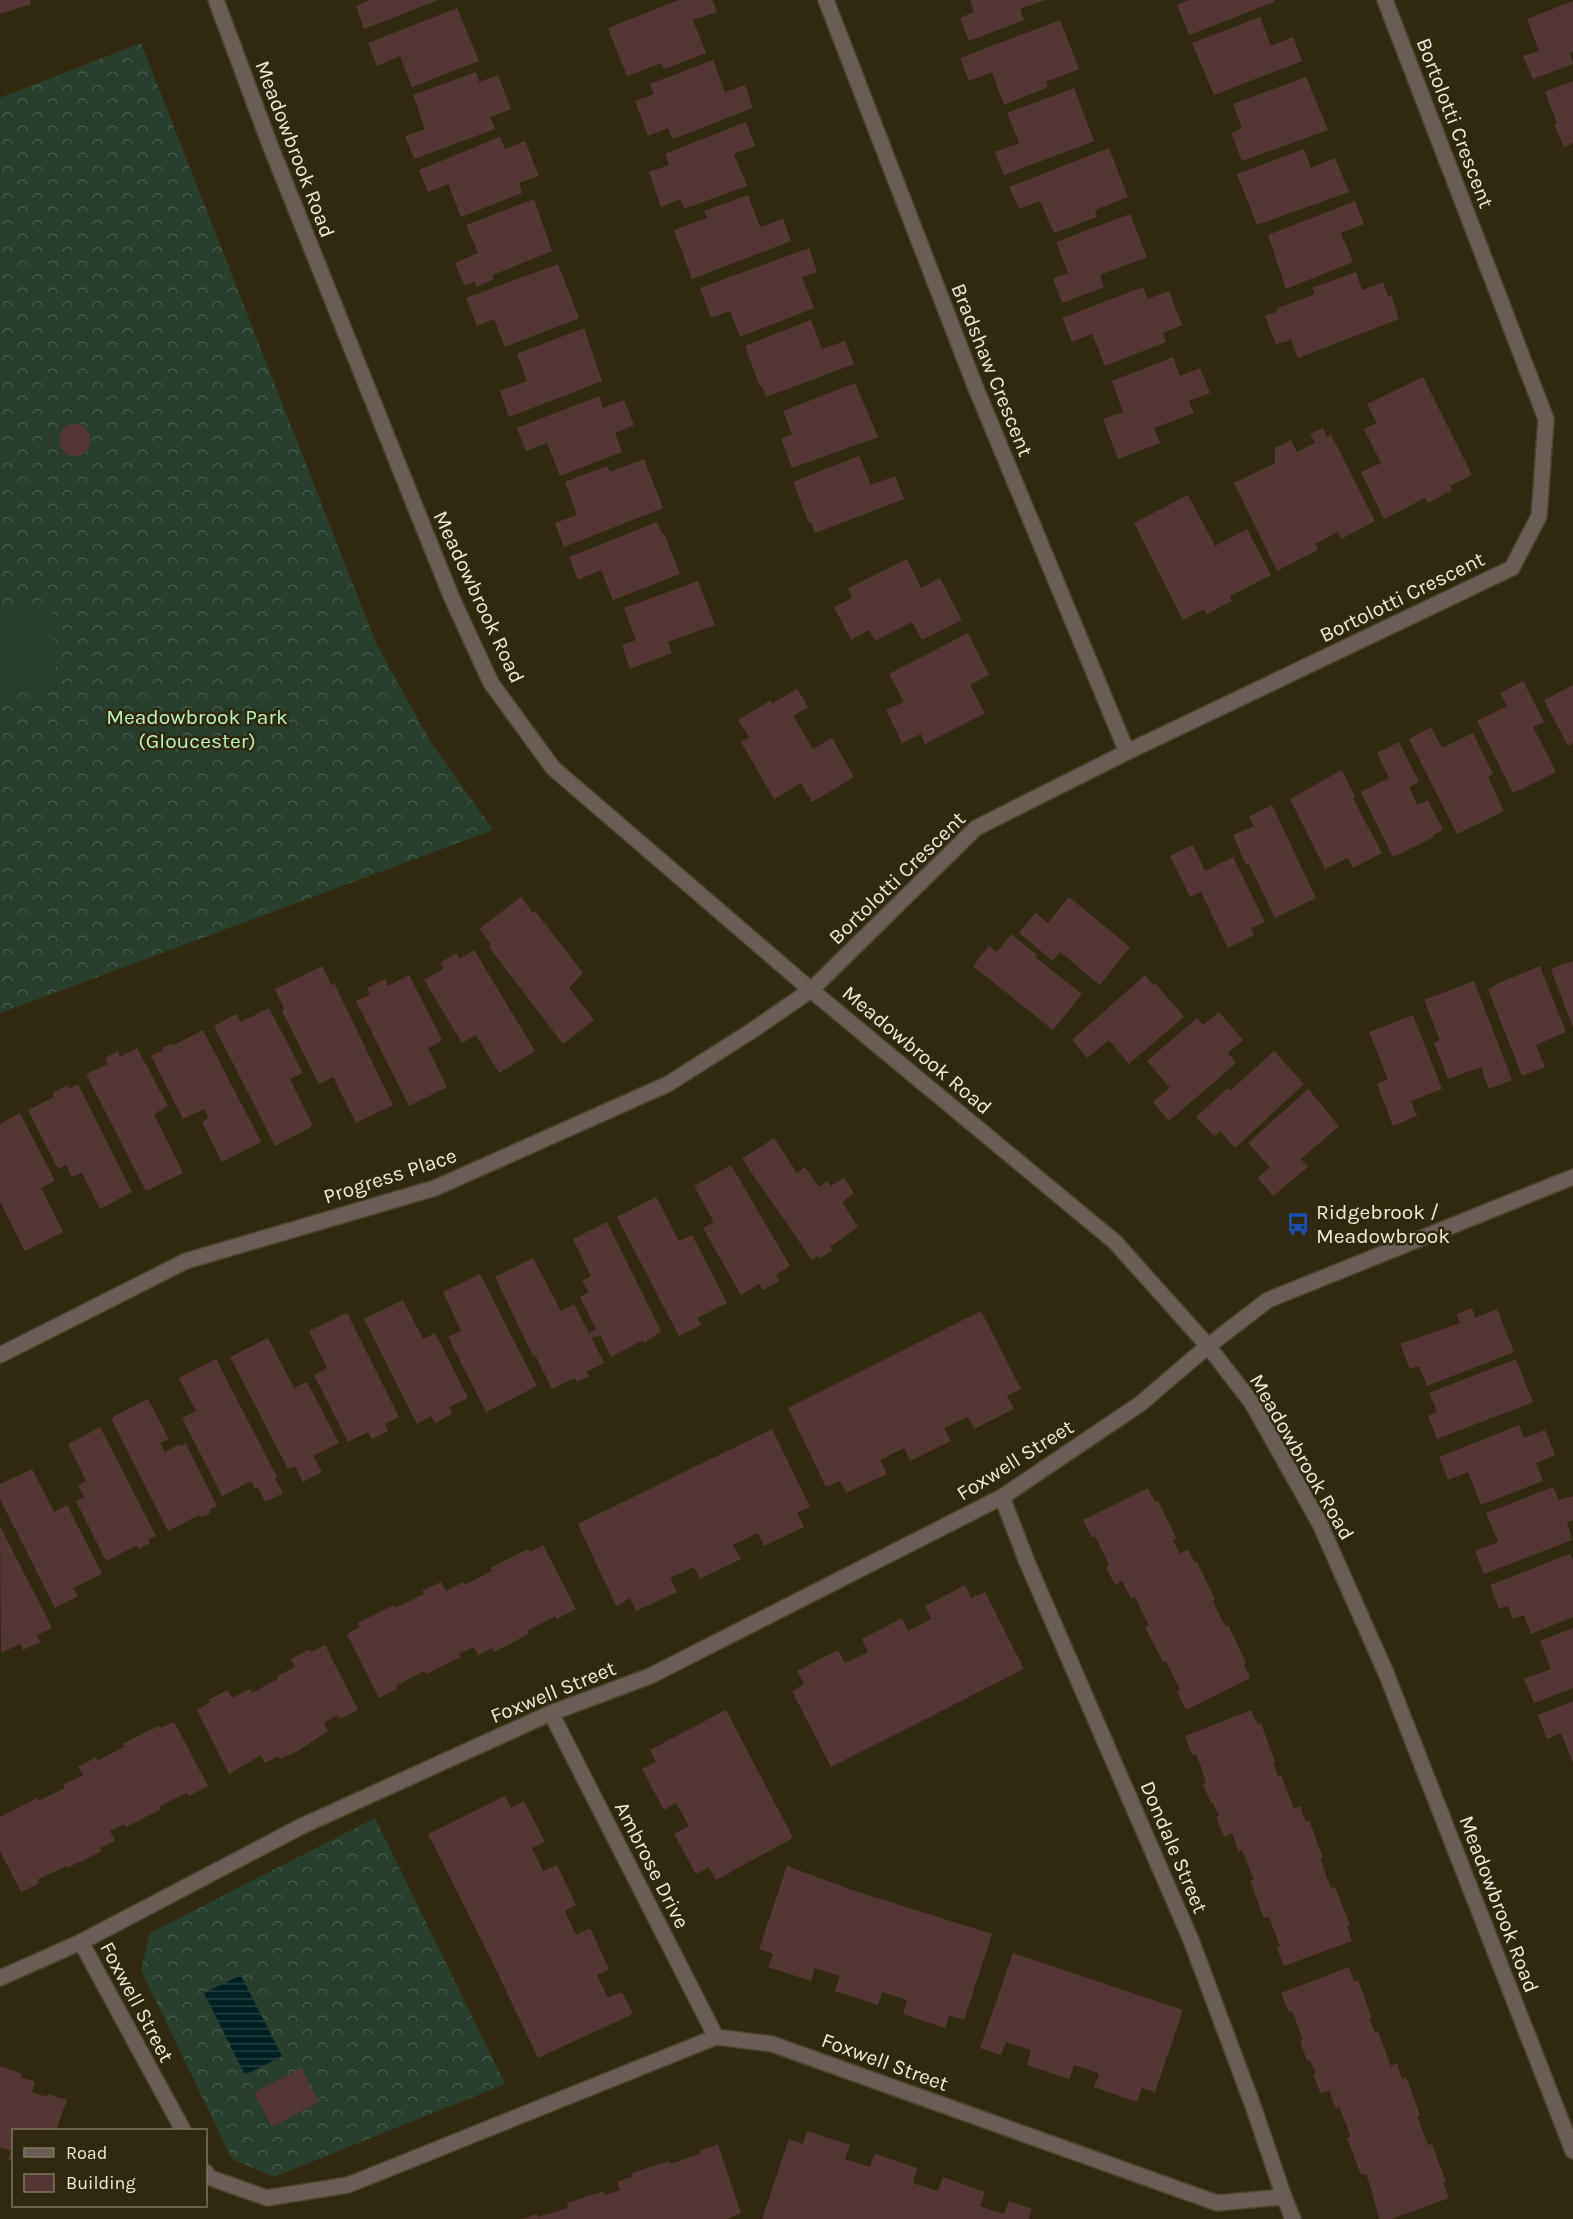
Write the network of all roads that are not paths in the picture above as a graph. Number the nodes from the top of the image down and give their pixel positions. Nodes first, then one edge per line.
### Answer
1 (216, 0) edge
2 (826, 0) edge
3 (1385, 0) edge
4 (1127, 752) junction
5 (811, 990) junction
6 (1573, 1177) edge
7 (1208, 1346) junction
8 (0, 1355) edge
9 (1002, 1497) junction
10 (551, 1713) junction
11 (81, 1942) junction
12 (0, 1978) edge
13 (716, 2037) junction
14 (182, 2129) edge
15 (1573, 2151) edge
16 (207, 2174) edge
17 (1284, 2197) junction
18 (1293, 2219) edge

1 - 5 street, Meadowbrook Road
2 - 4 street, Bradshaw Crescent
3 - 4 street, Bortolotti Crescent
4 - 5 street, Bortolotti Crescent
5 - 7 street, Meadowbrook Road
5 - 8 street, Progress Place
6 - 7 street, Foxwell Street
7 - 9 street, Foxwell Street
7 - 15 street, Meadowbrook Road
9 - 10 street, Foxwell Street
9 - 17 street, Dondale Street
10 - 11 street, Foxwell Street
10 - 13 street, Ambrose Drive
11 - 12 street
11 - 14 street, Foxwell Street
13 - 16 street, Foxwell Street
13 - 17 street, Foxwell Street
17 - 18 street, Dondale Street

